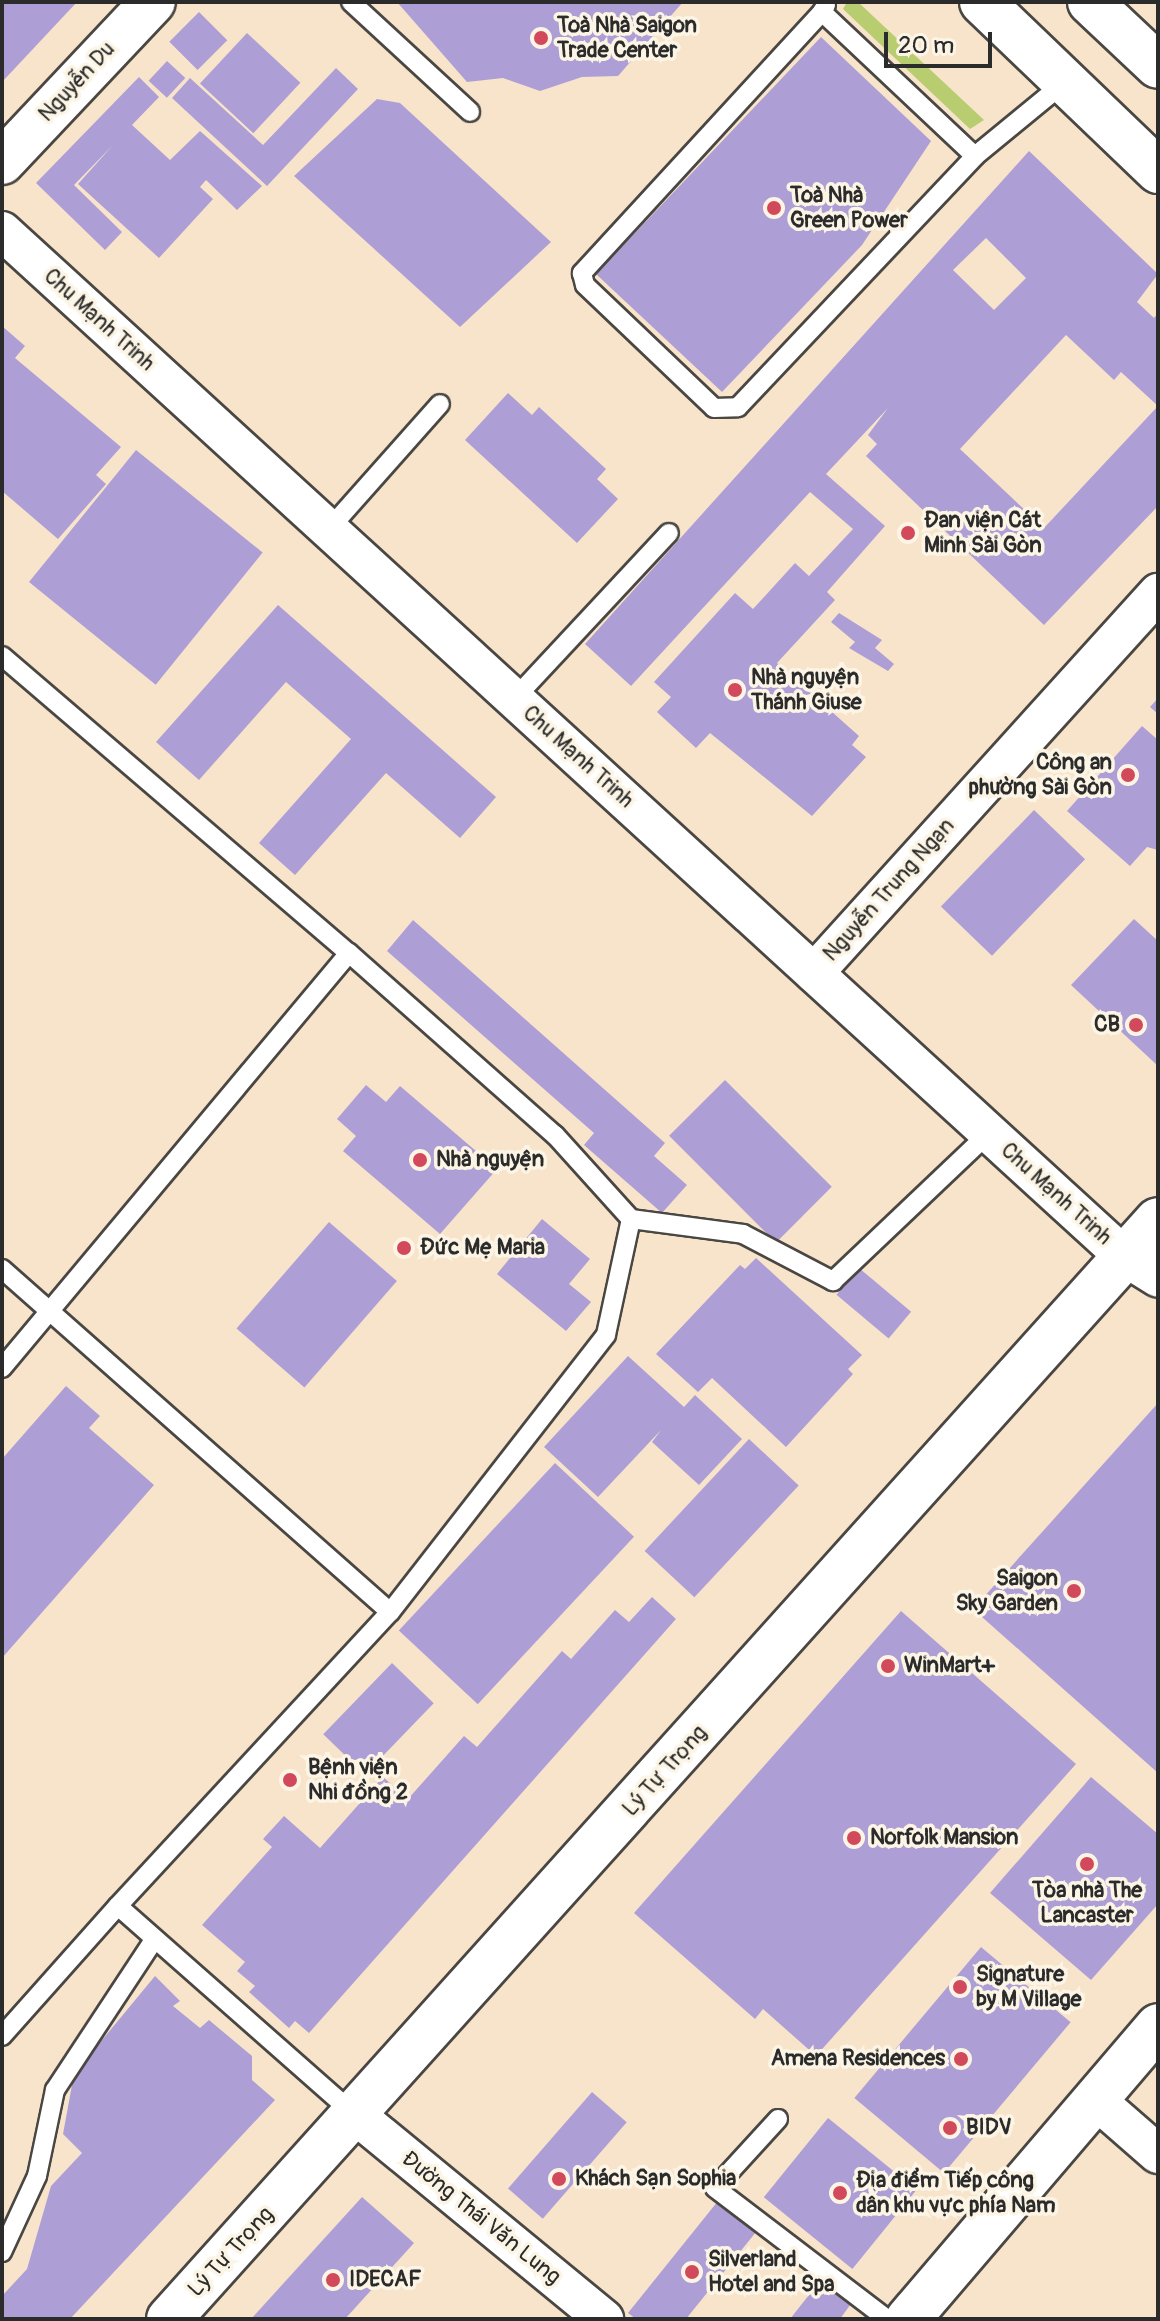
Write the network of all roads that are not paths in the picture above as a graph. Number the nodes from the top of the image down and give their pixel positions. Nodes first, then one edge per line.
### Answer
1 (153, 2) edge
2 (351, 2) edge
3 (982, 2) edge
4 (1090, 2) edge
5 (825, 7) edge
6 (1158, 66) edge
7 (1066, 81) junction
8 (470, 112) dead end
9 (975, 156) junction
10 (2, 162) edge
11 (1158, 171) edge
12 (2, 231) edge
13 (440, 404) dead end
14 (329, 529) junction
15 (669, 533) dead end
16 (1158, 593) edge
17 (2, 656) edge
18 (514, 699) junction
19 (349, 953) junction
20 (814, 973) junction
21 (989, 1133) junction
22 (631, 1219) junction
23 (1158, 1220) edge
24 (1141, 1267) edge
25 (2, 1269) edge
26 (49, 1309) junction
27 (2, 1368) edge
28 (390, 1612) junction
29 (118, 1906) junction
30 (154, 1940) junction
31 (1158, 2026) edge
32 (2, 2036) edge
33 (1096, 2100) junction
34 (357, 2116) junction
35 (778, 2119) dead end
36 (1158, 2154) edge
37 (2, 2252) edge
38 (169, 2319) edge
39 (604, 2319) edge
40 (887, 2319) edge
41 (908, 2319) edge

1 - 10 street, Nguyễn Du
2 - 8 lane
3 - 7 street
4 - 6 street
5 - 9 lane
5 - 9 lane
7 - 9 lane
7 - 11 street
12 - 14 street, Chu Mạnh Trinh
13 - 14 lane
14 - 18 street, Chu Mạnh Trinh
15 - 18 lane
16 - 20 street, Nguyễn Trung Ngạn
17 - 19 lane
18 - 20 street, Chu Mạnh Trinh
19 - 22 lane
19 - 26 lane
20 - 21 street, Chu Mạnh Trinh
21 - 22 lane
21 - 24 street, Chu Mạnh Trinh
22 - 28 lane
23 - 24 street, Lý Tự Trọng
24 - 34 street, Lý Tự Trọng
25 - 26 lane
26 - 27 lane
26 - 28 lane
28 - 29 lane
29 - 30 lane
29 - 32 lane
30 - 34 lane
30 - 37 lane
31 - 33 street
33 - 36 street
33 - 41 street
34 - 38 street, Lý Tự Trọng
34 - 39 street, Đường Thái Văn Lung
35 - 40 lane

